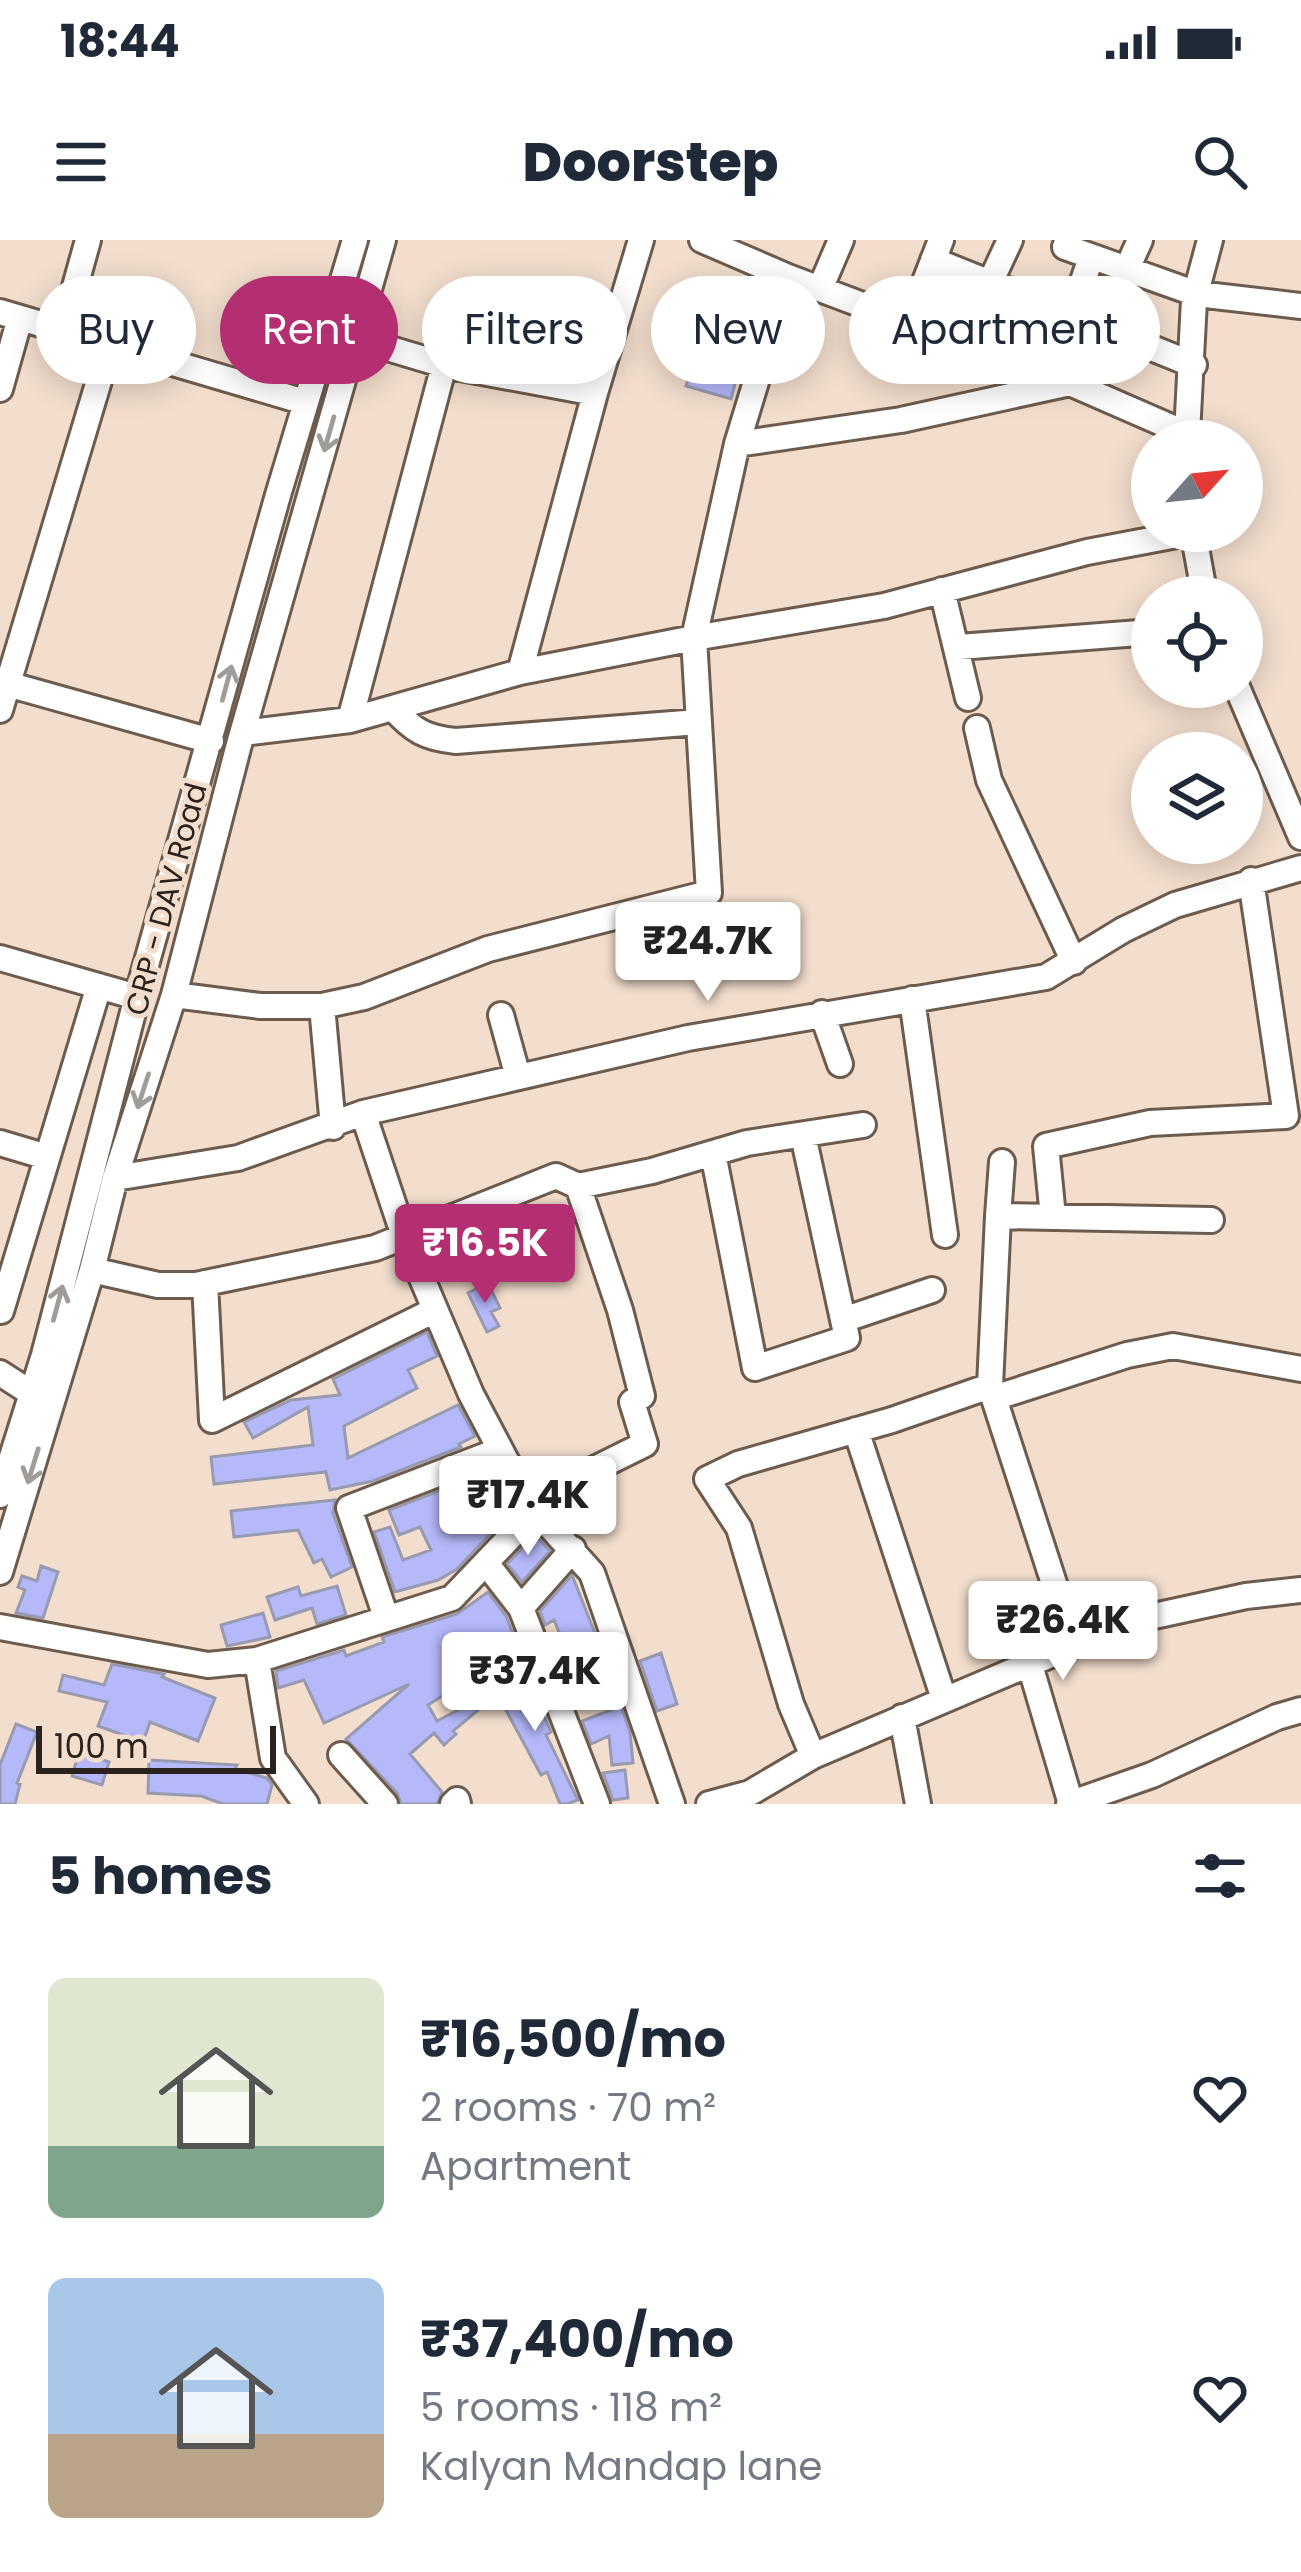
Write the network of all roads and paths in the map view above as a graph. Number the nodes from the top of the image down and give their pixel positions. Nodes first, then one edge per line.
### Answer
1 (88, 240) edge
2 (355, 240) edge
3 (383, 240) edge
4 (641, 240) edge
5 (702, 240) edge
6 (841, 240) edge
7 (1010, 240) edge
8 (1140, 240) edge
9 (1210, 240) edge
10 (1062, 242) edge
11 (937, 250) edge
12 (1091, 258) junction
13 (1126, 272) junction
14 (78, 276) edge
15 (344, 276) edge
16 (374, 276) edge
17 (786, 276) edge
18 (979, 276) edge
19 (993, 276) edge
20 (1085, 276) edge
21 (825, 277) edge
22 (1197, 294) junction
23 (1301, 306) edge
24 (10, 315) edge
25 (1160, 350) edge
26 (1194, 364) junction
27 (196, 370) edge
28 (97, 384) edge
29 (311, 384) edge
30 (344, 384) edge
31 (439, 384) edge
32 (546, 384) edge
33 (755, 384) edge
34 (1065, 384) edge
35 (1072, 384) edge
36 (0, 389) edge
37 (595, 393) junction
38 (305, 402) junction
39 (1149, 420) edge
40 (1189, 420) edge
41 (737, 444) junction
42 (1131, 544) edge
43 (942, 590) junction
44 (1131, 634) edge
45 (694, 638) junction
46 (959, 647) junction
47 (520, 672) junction
48 (3, 683) edge
49 (968, 698) dead end
50 (393, 708) junction
51 (1246, 708) edge
52 (0, 710) edge
53 (350, 720) junction
54 (698, 722) junction
55 (977, 728) dead end
56 (243, 734) junction
57 (211, 741) junction
58 (1301, 837) edge
59 (1301, 868) edge
60 (1251, 880) junction
61 (169, 881) junction
62 (201, 892) junction
63 (0, 958) edge
64 (1074, 962) junction
65 (99, 986) junction
66 (173, 995) junction
67 (137, 997) junction
68 (912, 999) junction
69 (322, 1006) junction
70 (822, 1013) junction
71 (501, 1015) dead end
72 (840, 1064) dead end
73 (518, 1077) junction
74 (363, 1113) junction
75 (862, 1125) dead end
76 (333, 1127) junction
77 (802, 1135) junction
78 (0, 1143) edge
79 (713, 1153) junction
80 (47, 1157) junction
81 (1002, 1162) dead end
82 (115, 1178) junction
83 (578, 1186) junction
84 (998, 1216) junction
85 (1053, 1217) junction
86 (1210, 1220) dead end
87 (944, 1235) dead end
88 (404, 1236) junction
89 (92, 1270) junction
90 (205, 1283) junction
91 (932, 1290) dead end
92 (435, 1310) junction
93 (1, 1311) edge
94 (843, 1320) junction
95 (1301, 1369) edge
96 (0, 1373) edge
97 (992, 1392) junction
98 (31, 1393) junction
99 (856, 1430) junction
100 (500, 1450) junction
101 (5, 1457) edge
102 (0, 1495) edge
103 (532, 1506) junction
104 (573, 1549) junction
105 (486, 1563) junction
106 (0, 1572) edge
107 (1301, 1589) edge
108 (521, 1608) junction
109 (386, 1617) junction
110 (0, 1627) edge
111 (1074, 1645) junction
112 (257, 1660) junction
113 (1030, 1665) junction
114 (944, 1699) junction
115 (1301, 1710) edge
116 (902, 1717) junction
117 (341, 1755) dead end
118 (813, 1756) junction
119 (306, 1804) edge
120 (385, 1804) edge
121 (597, 1804) edge
122 (672, 1804) edge
123 (709, 1804) edge
124 (918, 1804) edge
125 (1070, 1804) edge

1 - 14 street
2 - 15 street, CRP - DAV Road
3 - 16 street, CRP - DAV Road
4 - 37 street
5 - 17 street
6 - 21 street
7 - 19 street
8 - 13 street
9 - 22 street
10 - 12 street
11 - 18 street
12 - 13 street
12 - 20 street
13 - 22 street
22 - 23 street
22 - 26 street
24 - 36 street
25 - 26 street
26 - 40 street
27 - 38 street
28 - 48 street
29 - 38 street, CRP - DAV Road
30 -> 56 street, CRP - DAV Road
31 - 53 street
32 - 37 street
33 - 41 street
34 - 41 street
35 - 39 street
37 - 47 street
57 -> 38 street, CRP - DAV Road
41 - 45 street
42 - 43 street
43 - 45 street
43 - 46 street
44 - 46 street
45 - 47 street
45 - 54 street
46 - 49 street
47 - 50 street
48 - 52 street
48 - 57 street
50 - 53 street
50 - 54 street
51 - 58 street
53 - 56 street
54 - 69 street
55 - 64 street
56 - 62 street, CRP - DAV Road
57 - 61 street, CRP - DAV Road
59 - 60 street
60 - 64 street
60 - 85 street
61 - 62 street
61 - 67 street, CRP - DAV Road
62 - 66 street, CRP - DAV Road
63 - 65 street
64 - 68 street
65 - 67 street
65 - 80 street
66 - 69 street
66 -> 82 street, CRP - DAV Road
98 -> 67 street, CRP - DAV Road
68 - 70 street
68 - 87 street
69 - 76 street
70 - 72 street
70 - 73 street
71 - 73 street
73 - 74 street
74 - 76 street
74 - 88 street
75 - 77 street
76 - 82 street
77 - 79 street
77 - 94 street
78 - 80 street
79 - 83 street
79 - 94 street
80 - 93 street
81 - 84 street
82 - 89 street, CRP - DAV Road
83 - 88 street
83 - 103 street
84 - 85 street
84 - 97 street
85 - 86 street
88 - 90 street
88 - 92 street
89 - 90 street
89 -> 106 street, CRP - DAV Road
90 - 92 street
91 - 94 street
92 - 100 street
95 - 97 street
96 - 98 street
97 - 99 street
97 - 111 street
98 - 101 street, CRP - DAV Road
99 - 114 street
99 - 118 street
100 - 103 street
100 - 109 street
101 - 102 street, CRP - DAV Road
103 - 104 street
103 - 105 street
104 - 108 street
104 - 122 street
105 - 108 street
105 - 109 street
107 - 111 street
108 - 121 street
109 - 112 street
110 - 112 street
111 - 113 street
112 - 119 street
113 - 114 street
113 - 125 street
114 - 116 street
115 - 125 street
116 - 118 street
116 - 124 street
117 - 120 street
118 - 123 street

